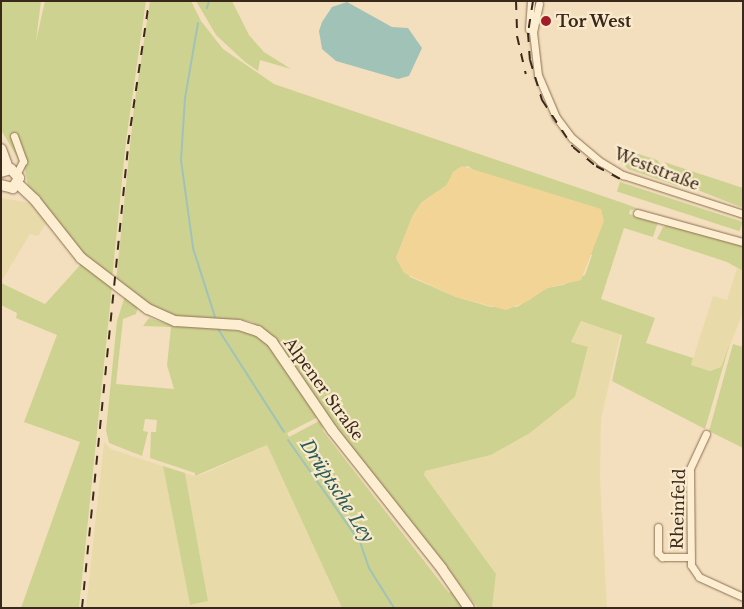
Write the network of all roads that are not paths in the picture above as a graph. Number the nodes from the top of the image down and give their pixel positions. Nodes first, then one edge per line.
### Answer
1 (531, 2) edge
2 (539, 4) dead end
3 (534, 55) junction
4 (14, 136) dead end
5 (1, 149) edge
6 (11, 174) edge
7 (1, 185) edge
8 (637, 213) dead end
9 (743, 214) edge
10 (743, 242) edge
11 (706, 434) dead end
12 (658, 527) dead end
13 (690, 557) junction
14 (743, 597) edge
15 (469, 608) edge

1 - 3 street, Weststraße
2 - 3 street, Weststraße
3 - 9 street, Weststraße
4 - 6 street
5 - 6 street, Alpener Straße
6 - 7 street
6 - 15 street, Alpener Straße
8 - 10 street
11 - 13 street, Rheinfeld
12 - 13 street, Rheinfeld
13 - 14 street, Rheinfeld

